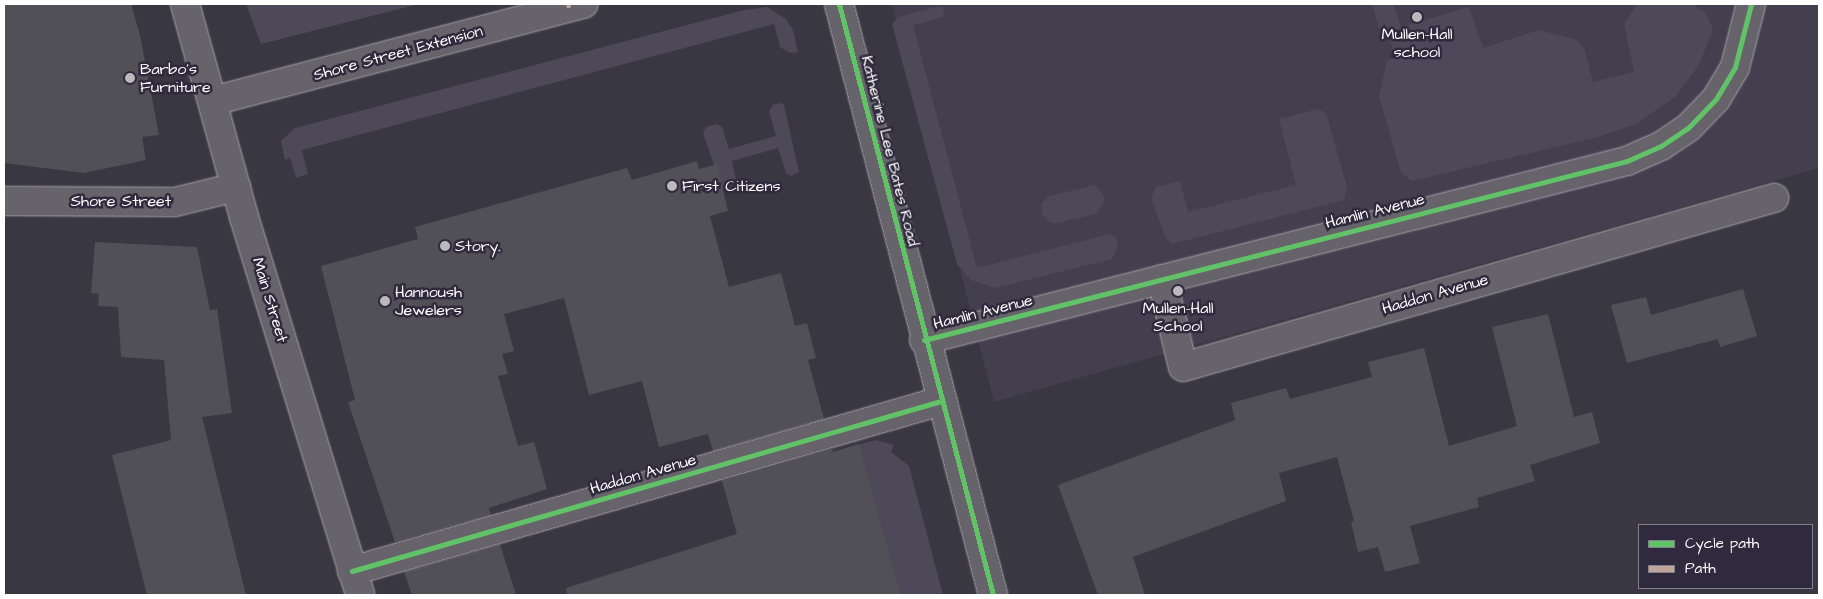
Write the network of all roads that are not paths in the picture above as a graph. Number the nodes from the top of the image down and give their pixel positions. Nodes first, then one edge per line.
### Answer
1 (185, 4) edge
2 (584, 4) edge
3 (839, 4) edge
4 (1751, 4) edge
5 (213, 101) junction
6 (236, 187) junction
7 (1774, 198) dead end
8 (4, 201) edge
9 (1162, 279) junction
10 (924, 340) junction
11 (941, 401) junction
12 (356, 583) edge
13 (993, 595) edge

1 - 5 street, Main Street
2 - 5 street, Shore Street Extension
3 - 10 street, Katherine Lee Bates Road
4 - 9 street, Hamlin Avenue
5 - 6 street, Main Street
6 - 8 street, Shore Street
6 - 12 street, Main Street
7 - 9 street, Haddon Avenue
9 - 10 street, Hamlin Avenue
10 - 11 street, Katherine Lee Bates Road
11 - 12 street, Haddon Avenue
11 - 13 street, Katherine Lee Bates Road

